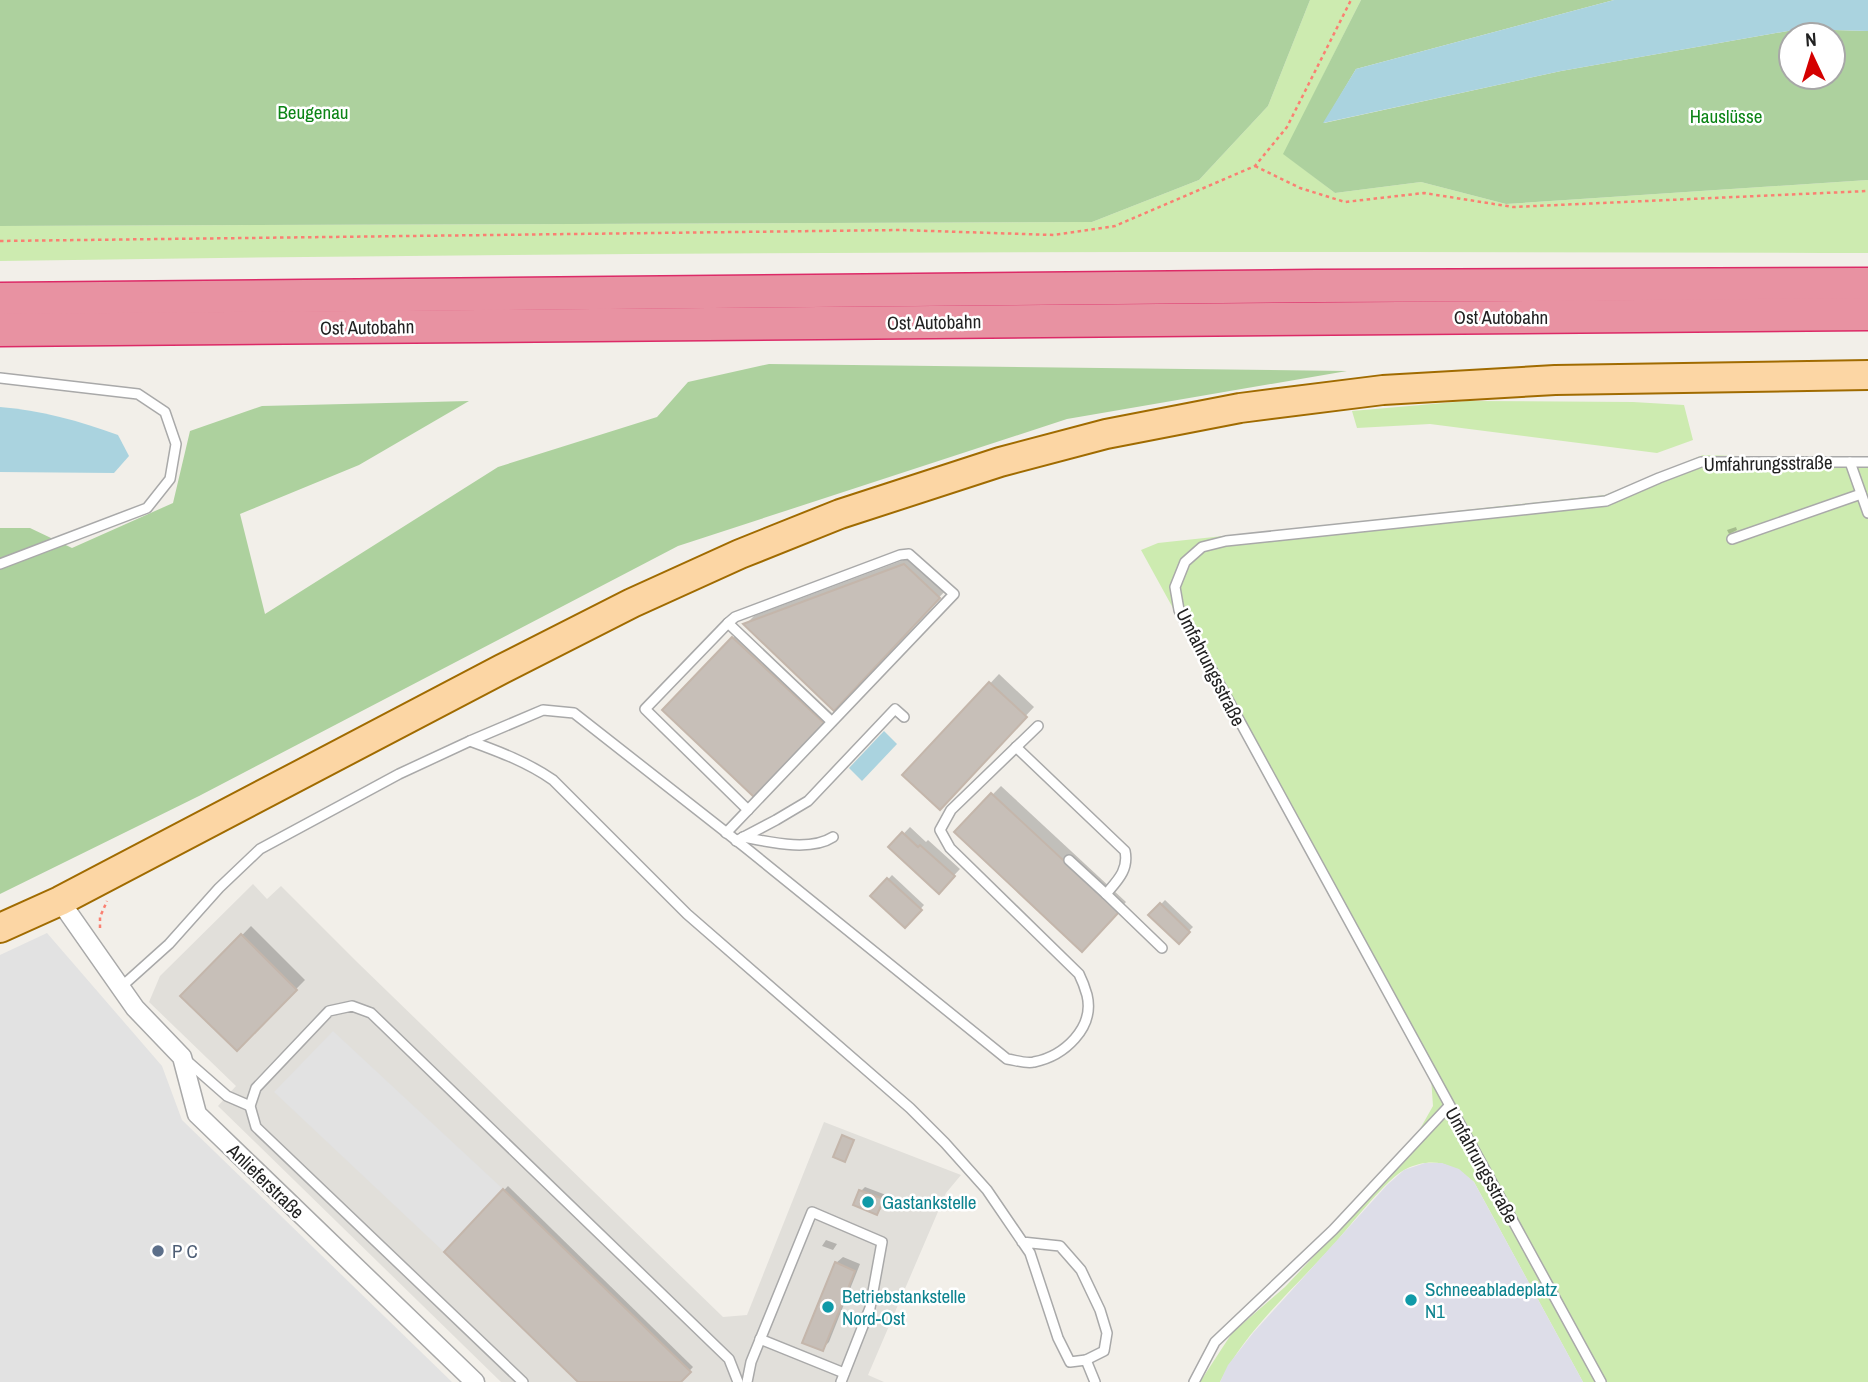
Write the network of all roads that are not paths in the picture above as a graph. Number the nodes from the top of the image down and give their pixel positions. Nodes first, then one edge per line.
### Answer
1 (1868, 284) edge
2 (0, 299) edge
3 (1868, 314) edge
4 (0, 330) edge
5 (1868, 375) edge
6 (0, 378) edge
7 (1850, 462) junction
8 (1868, 462) edge
9 (1861, 494) junction
10 (1868, 513) edge
11 (1732, 539) dead end
12 (0, 564) edge
13 (728, 623) junction
14 (904, 717) dead end
15 (832, 722) junction
16 (1038, 726) dead end
17 (470, 741) junction
18 (1016, 747) junction
19 (748, 810) junction
20 (726, 833) junction
21 (833, 836) dead end
22 (740, 839) junction
23 (1069, 860) dead end
24 (1106, 894) junction
25 (60, 901) junction
26 (0, 928) edge
27 (1162, 948) dead end
28 (121, 988) junction
29 (183, 1057) junction
30 (250, 1106) junction
31 (1450, 1106) junction
32 (1022, 1242) junction
33 (761, 1339) junction
34 (1086, 1360) junction
35 (843, 1377) edge
36 (475, 1382) edge
37 (523, 1382) edge
38 (738, 1382) edge
39 (747, 1382) edge
40 (1095, 1382) edge
41 (1194, 1382) edge
42 (1601, 1382) edge

1 - 2 highway, Ost Autobahn
3 - 4 highway, Ost Autobahn
5 - 25 main road
6 - 12 lane
7 - 8 lane, Umfahrungsstraße
7 - 9 lane
7 - 31 lane, Umfahrungsstraße
9 - 10 lane
9 - 11 lane
13 - 15 lane
13 - 15 lane
13 - 19 lane
14 - 22 lane
15 - 19 lane
16 - 18 lane
17 - 20 lane
17 - 28 lane
17 - 32 lane
18 - 22 lane
18 - 24 lane
19 - 20 lane
20 - 22 lane
21 - 22 lane
23 - 24 lane
24 - 27 lane
25 - 26 main road
25 - 28 street
28 - 29 street
29 - 30 lane
29 - 36 street, Anlieferstraße
30 - 37 lane
30 - 38 lane
31 - 41 lane
31 - 42 lane, Umfahrungsstraße
32 - 34 lane
32 - 34 lane
33 - 35 lane
33 - 35 lane
33 - 39 lane
34 - 40 lane

